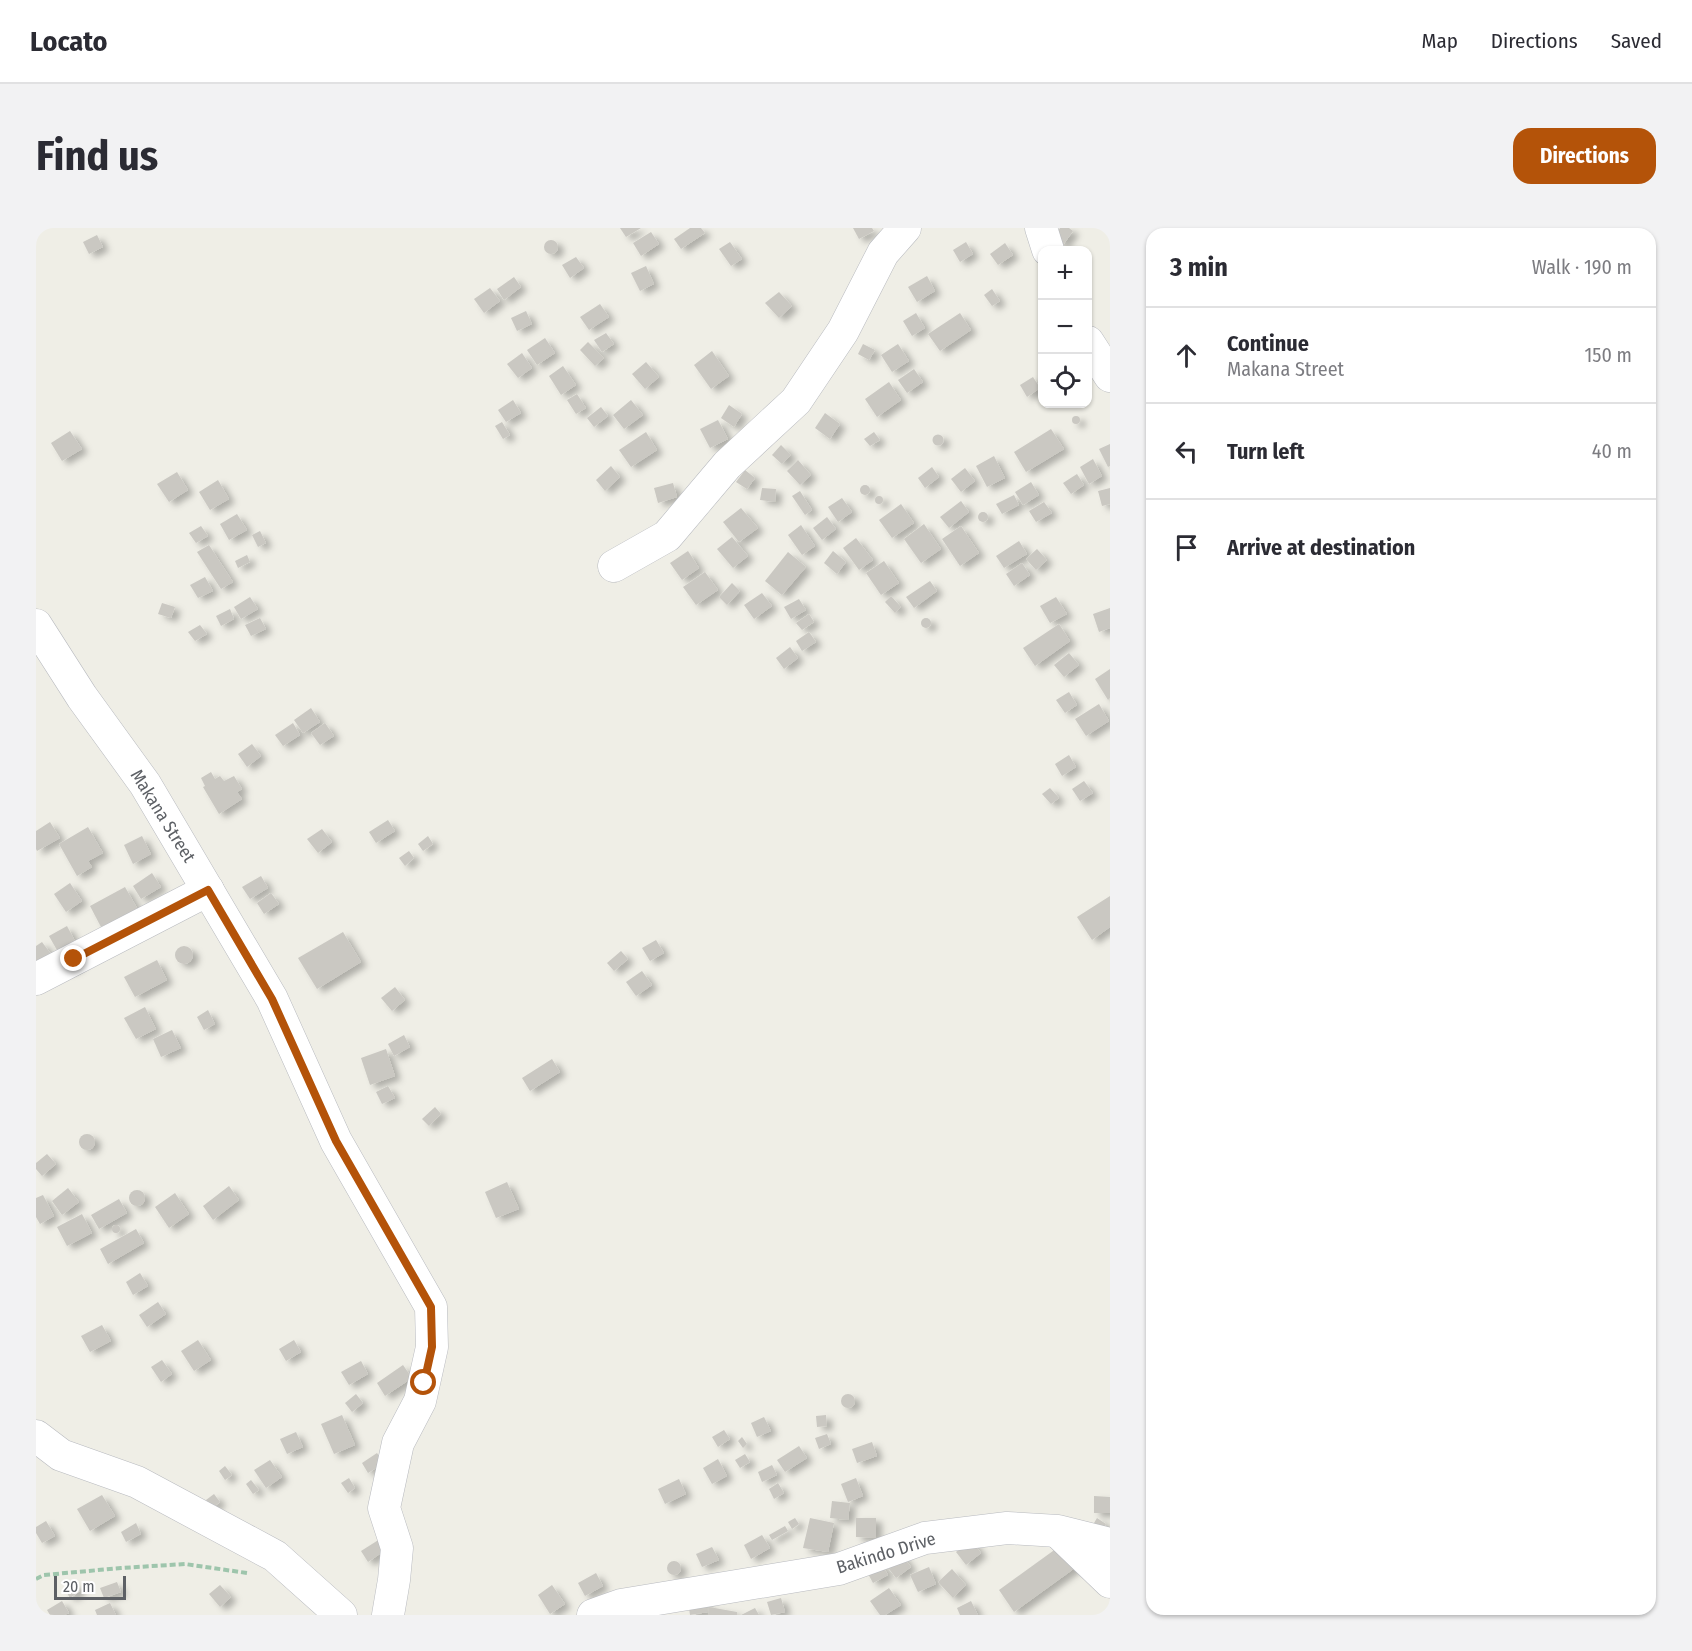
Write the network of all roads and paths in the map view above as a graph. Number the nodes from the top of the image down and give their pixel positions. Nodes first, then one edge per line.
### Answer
1 (905, 228) edge
2 (1041, 228) edge
3 (1047, 246) edge
4 (1092, 348) edge
5 (1110, 376) edge
6 (614, 566) dead end
7 (36, 625) edge
8 (208, 890) junction
9 (36, 979) edge
10 (36, 1436) edge
11 (1058, 1531) junction
12 (1110, 1544) edge
13 (249, 1574) dead end
14 (36, 1579) edge
15 (1110, 1582) edge
16 (341, 1615) edge
17 (388, 1615) edge
18 (593, 1615) edge

1 - 6 street
2 - 3 street
4 - 5 street
7 - 8 street, Makana Street
8 - 9 street
8 - 17 street, Makana Street
10 - 16 street
11 - 12 street, Bakindo Drive
11 - 15 street
11 - 18 street, Bakindo Drive
13 - 14 path

